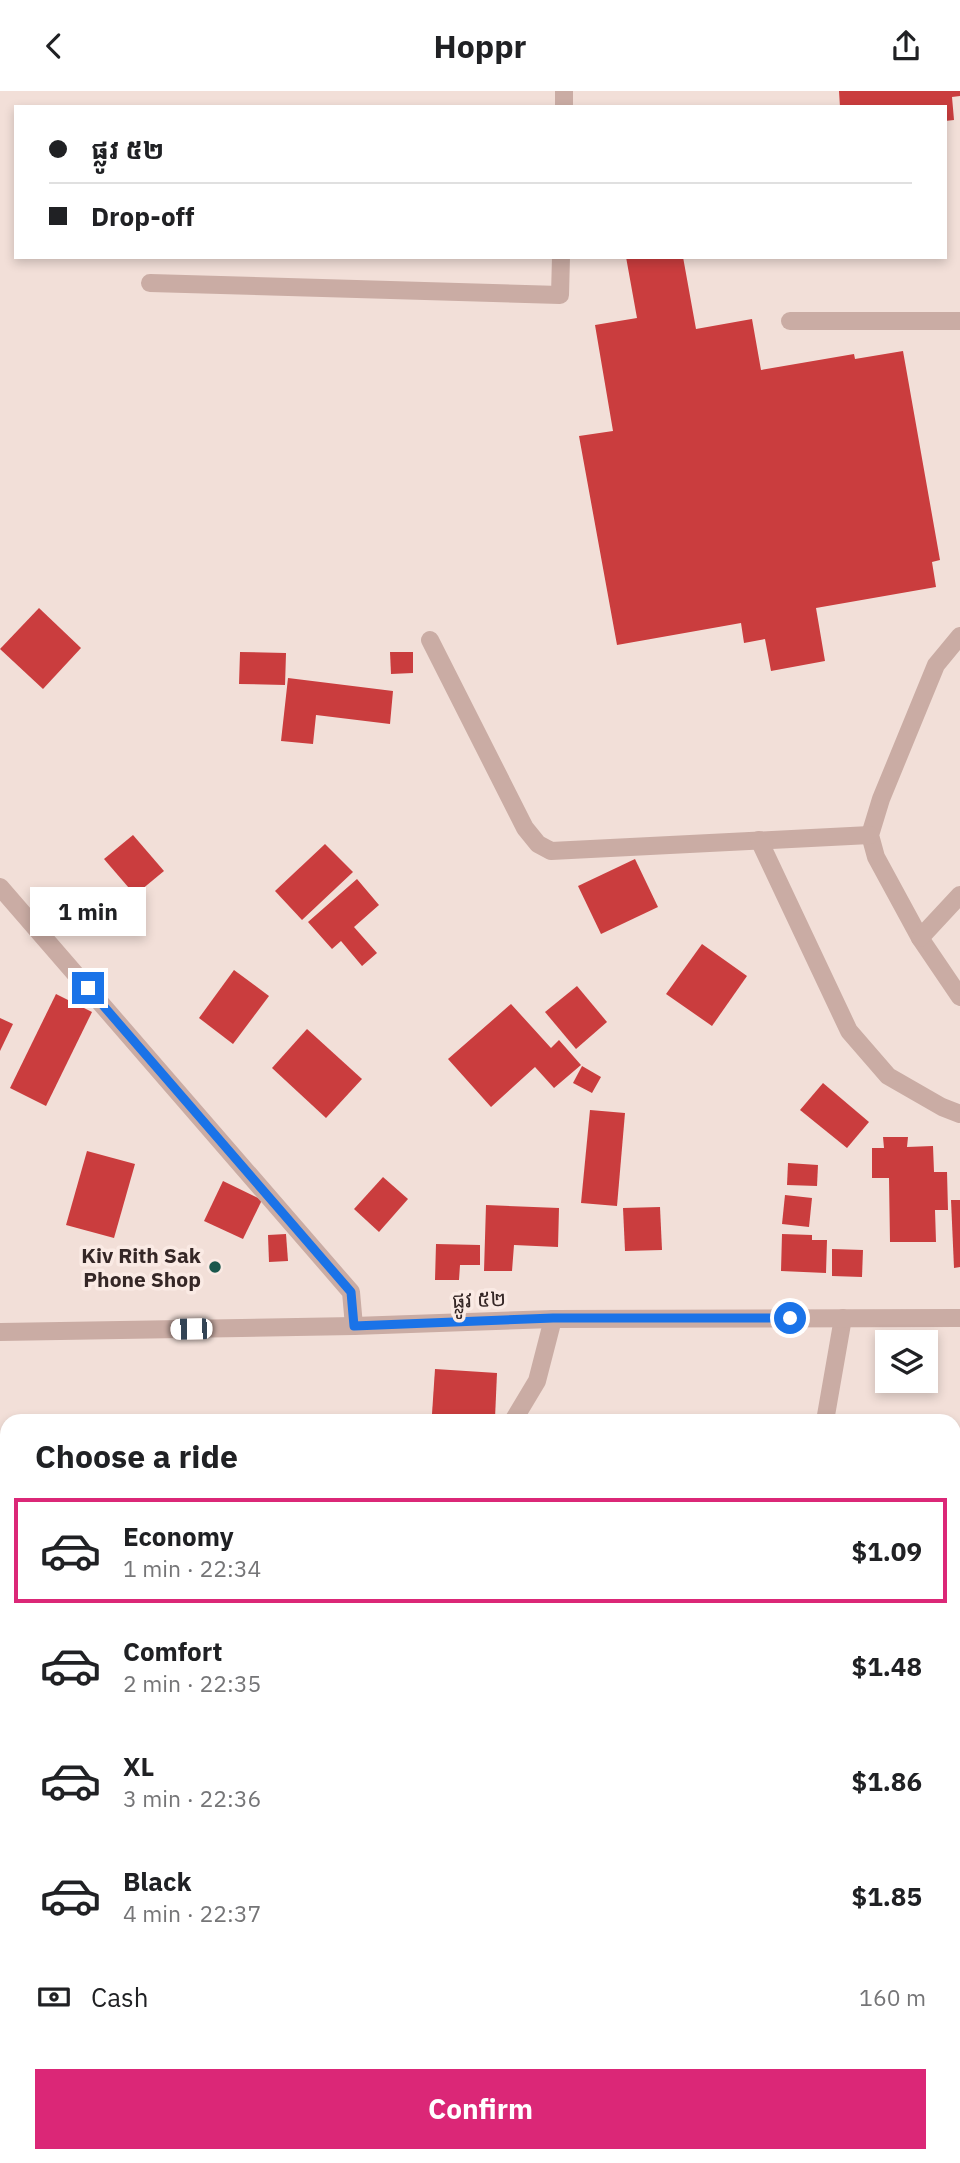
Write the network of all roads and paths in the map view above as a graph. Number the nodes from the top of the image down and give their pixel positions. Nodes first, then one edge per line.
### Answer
1 (561, 259) edge
2 (150, 283) dead end
3 (790, 321) dead end
4 (960, 321) edge
5 (960, 636) edge
6 (430, 641) dead end
7 (870, 835) junction
8 (759, 840) junction
9 (0, 887) edge
10 (960, 895) edge
11 (920, 938) junction
12 (960, 997) edge
13 (960, 1114) edge
14 (553, 1318) junction
15 (843, 1318) junction
16 (960, 1318) edge
17 (354, 1326) junction
18 (0, 1332) edge
19 (517, 1414) edge
20 (826, 1414) edge

1 - 2 street
3 - 4 street
5 - 7 street
6 - 8 street
7 - 8 street
7 - 11 street
8 - 13 street
9 - 17 street
10 - 11 street
11 - 12 street
14 - 15 street, ផ្លូវ ៥២
14 - 17 street, ផ្លូវ ៥២
14 - 19 street
15 - 16 street, ផ្លូវ ៥២
15 - 20 street
17 - 18 street, ផ្លូវ ៥២

